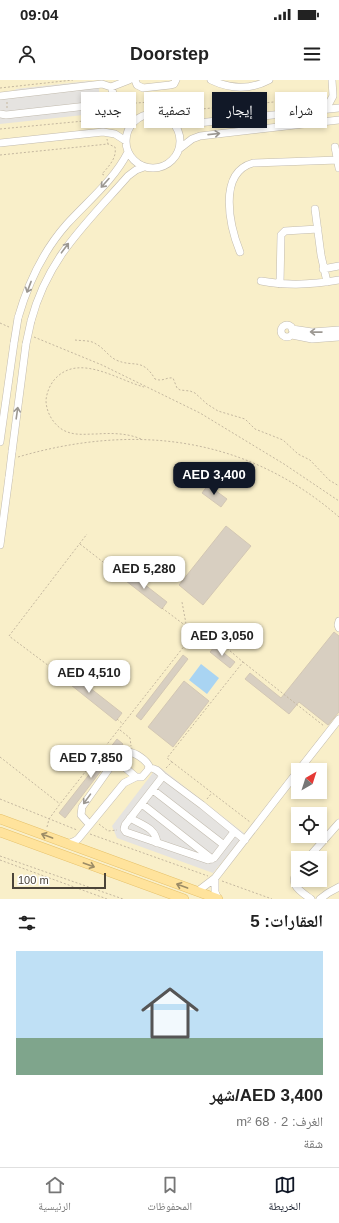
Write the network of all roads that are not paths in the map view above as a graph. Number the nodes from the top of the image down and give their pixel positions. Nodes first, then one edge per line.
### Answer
1 (129, 80) edge
2 (182, 80) edge
3 (211, 80) edge
4 (269, 80) edge
5 (332, 80) edge
6 (175, 82) edge
7 (121, 83) junction
8 (136, 83) edge
9 (111, 87) junction
10 (0, 96) edge
11 (327, 107) edge
12 (339, 108) edge
13 (327, 109) edge
14 (0, 114) edge
15 (275, 115) edge
16 (339, 120) edge
17 (204, 123) edge
18 (124, 128) edge
19 (129, 128) edge
20 (176, 128) edge
21 (108, 133) junction
22 (126, 141) junction
23 (0, 142) edge
24 (335, 147) dead end
25 (179, 148) junction
26 (128, 152) junction
27 (338, 164) edge
28 (144, 167) junction
29 (315, 208) dead end
30 (318, 229) junction
31 (240, 252) dead end
32 (339, 266) edge
33 (323, 269) junction
34 (339, 280) edge
35 (261, 281) dead end
36 (327, 282) junction
37 (280, 284) junction
38 (339, 330) edge
39 (339, 337) edge
40 (0, 442) edge
41 (0, 545) edge
42 (339, 621) edge
43 (339, 628) edge
44 (339, 719) edge
45 (122, 760) junction
46 (304, 763) edge
47 (149, 768) junction
48 (125, 769) junction
49 (161, 774) junction
50 (136, 777) junction
51 (291, 780) edge
52 (124, 783) junction
53 (153, 790) junction
54 (142, 804) junction
55 (130, 818) junction
56 (0, 819) edge
57 (91, 822) junction
58 (339, 823) edge
59 (0, 832) edge
60 (84, 832) junction
61 (234, 832) junction
62 (244, 840) junction
63 (157, 843) junction
64 (68, 844) junction
65 (224, 845) junction
66 (85, 850) junction
67 (314, 851) edge
68 (212, 859) junction
69 (215, 878) junction
70 (297, 887) edge
71 (339, 888) edge
72 (198, 891) junction
73 (184, 899) edge
74 (218, 899) edge
75 (311, 899) edge
76 (320, 899) edge

1 - 7 street
2 - 6 street
3 - 4 street
5 - 11 street
6 - 8 street
7 - 8 street
7 - 9 street
9 - 10 street
9 - 14 street
12 - 13 street
15 - 17 street
25 -> 16 street
18 - 21 street
19 - 22 street
20 - 25 street
21 - 22 street
21 - 23 street
22 - 26 street
24 - 27 street
25 - 28 street
26 - 28 street
26 -> 40 street, bridge
27 - 31 street
41 -> 28 street, bridge
29 - 30 street
30 - 33 street
30 - 37 street
32 - 33 street
33 - 36 street
34 - 36 street
35 - 37 street
36 - 37 street
38 -> 39 street
42 - 43 street
44 - 46 street
45 - 47 street
45 - 48 street
45 -> 57 street
47 - 49 street
47 - 50 street
48 - 50 street
48 - 52 street
49 - 53 street
49 - 61 street
50 - 52 street
51 - 62 street
52 - 57 street
53 - 54 street
53 - 65 street
54 - 55 street
54 - 68 street
55 - 63 street
55 - 63 street
64 -> 56 main road
57 - 60 street
58 - 67 street
59 -> 73 main road
60 - 64 street
60 - 66 street
61 - 62 street
61 - 65 street
62 - 69 street
63 - 68 street
64 - 66 main road
65 - 68 street
72 -> 66 main road
69 - 72 street
69 - 74 street
70 - 75 street
71 - 76 street
72 - 74 main road

